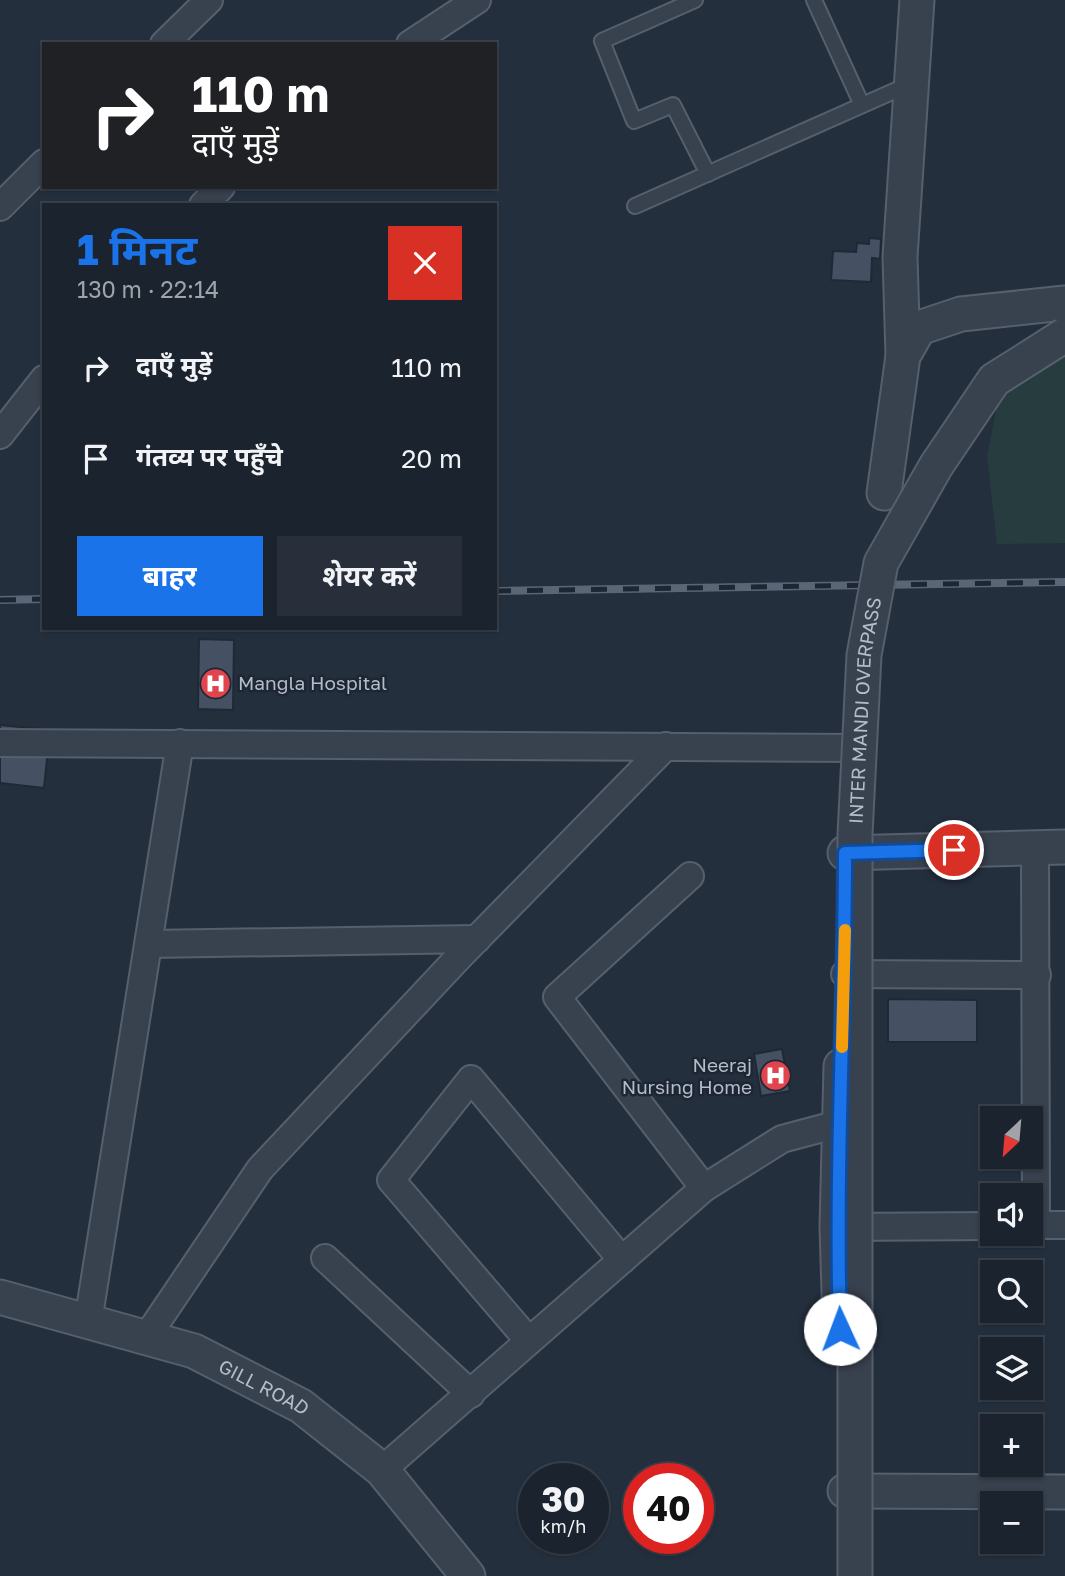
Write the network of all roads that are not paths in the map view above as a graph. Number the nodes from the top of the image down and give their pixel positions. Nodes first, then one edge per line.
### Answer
1 (209, 0) edge
2 (477, 0) edge
3 (695, 0) edge
4 (814, 0) edge
5 (917, 0) edge
6 (166, 42) edge
7 (413, 42) edge
8 (912, 83) junction
9 (863, 105) junction
10 (42, 165) edge
11 (708, 174) junction
12 (219, 189) edge
13 (205, 203) edge
14 (635, 206) dead end
15 (0, 207) edge
16 (1065, 303) edge
17 (1065, 335) edge
18 (911, 342) junction
19 (42, 382) edge
20 (0, 435) edge
21 (884, 493) dead end
22 (857, 704) dead end
23 (0, 743) edge
24 (180, 743) junction
25 (666, 746) junction
26 (856, 748) junction
27 (1050, 847) edge
28 (845, 853) junction
29 (690, 876) dead end
30 (477, 939) junction
31 (149, 944) junction
32 (845, 974) junction
33 (1037, 975) junction
34 (838, 1124) junction
35 (1034, 1183) edge
36 (704, 1188) junction
37 (1043, 1225) edge
38 (1065, 1225) edge
39 (980, 1226) edge
40 (837, 1227) junction
41 (325, 1258) dead end
42 (622, 1260) junction
43 (0, 1297) edge
44 (88, 1322) junction
45 (146, 1338) junction
46 (529, 1341) junction
47 (471, 1394) junction
48 (382, 1470) junction
49 (845, 1491) junction
50 (1065, 1492) edge
51 (468, 1576) edge
52 (844, 1576) edge
53 (855, 1576) edge

1 - 6 street
2 - 7 street
3 - 11 lane
4 - 9 lane
5 - 8 street
8 - 9 lane
8 - 18 street
9 - 11 lane
10 - 15 street
11 - 14 lane
12 - 13 street
16 - 18 street
17 - 53 street, INTER MANDI OVERPASS, bridge
18 - 21 street
19 - 20 street
22 - 26 street
23 - 24 street
24 - 25 street
24 - 31 street
25 - 26 street
25 - 30 street
26 - 28 street
27 - 28 street
27 - 33 street
28 - 32 street
29 - 36 street
30 - 31 street
30 - 45 street
31 - 44 street
32 - 33 street
32 - 34 street
33 - 35 street
34 - 36 street
34 - 40 street
36 - 42 street
37 - 38 street
39 - 40 street
40 - 49 street
41 - 47 street
42 - 46 street
42 - 46 street
43 - 44 street, GILL ROAD
44 - 45 street, GILL ROAD
45 - 48 street, GILL ROAD
46 - 47 street
47 - 48 street
48 - 51 street, GILL ROAD
49 - 50 street
49 - 52 street

